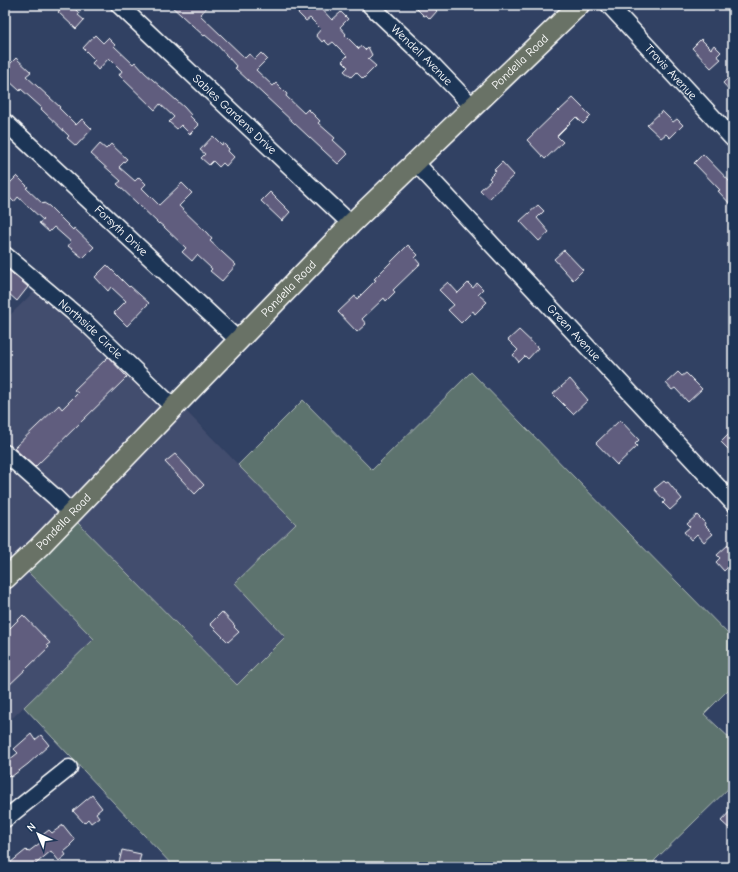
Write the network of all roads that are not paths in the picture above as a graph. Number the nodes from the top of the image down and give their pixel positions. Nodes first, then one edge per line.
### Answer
1 (119, 5) edge
2 (370, 5) edge
3 (579, 5) edge
4 (609, 5) edge
5 (473, 107) junction
6 (5, 122) edge
7 (733, 139) edge
8 (415, 162) junction
9 (351, 224) junction
10 (5, 255) edge
11 (238, 340) junction
12 (173, 407) junction
13 (5, 454) edge
14 (733, 503) edge
15 (71, 513) junction
16 (5, 579) edge
17 (69, 768) dead end
18 (5, 819) edge

1 - 9 street, Sables Gardens Drive
2 - 5 street, Wendell Avenue
3 - 5 main road, Pondella Road
4 - 7 street, Travis Avenue
5 - 8 main road, Pondella Road
6 - 11 street, Forsyth Drive
8 - 9 main road, Pondella Road
8 - 14 street, Green Avenue
9 - 11 main road, Pondella Road
10 - 12 street, Northside Circle
11 - 12 main road, Pondella Road
12 - 15 main road, Pondella Road
13 - 15 street
15 - 16 main road, Pondella Road
17 - 18 street

